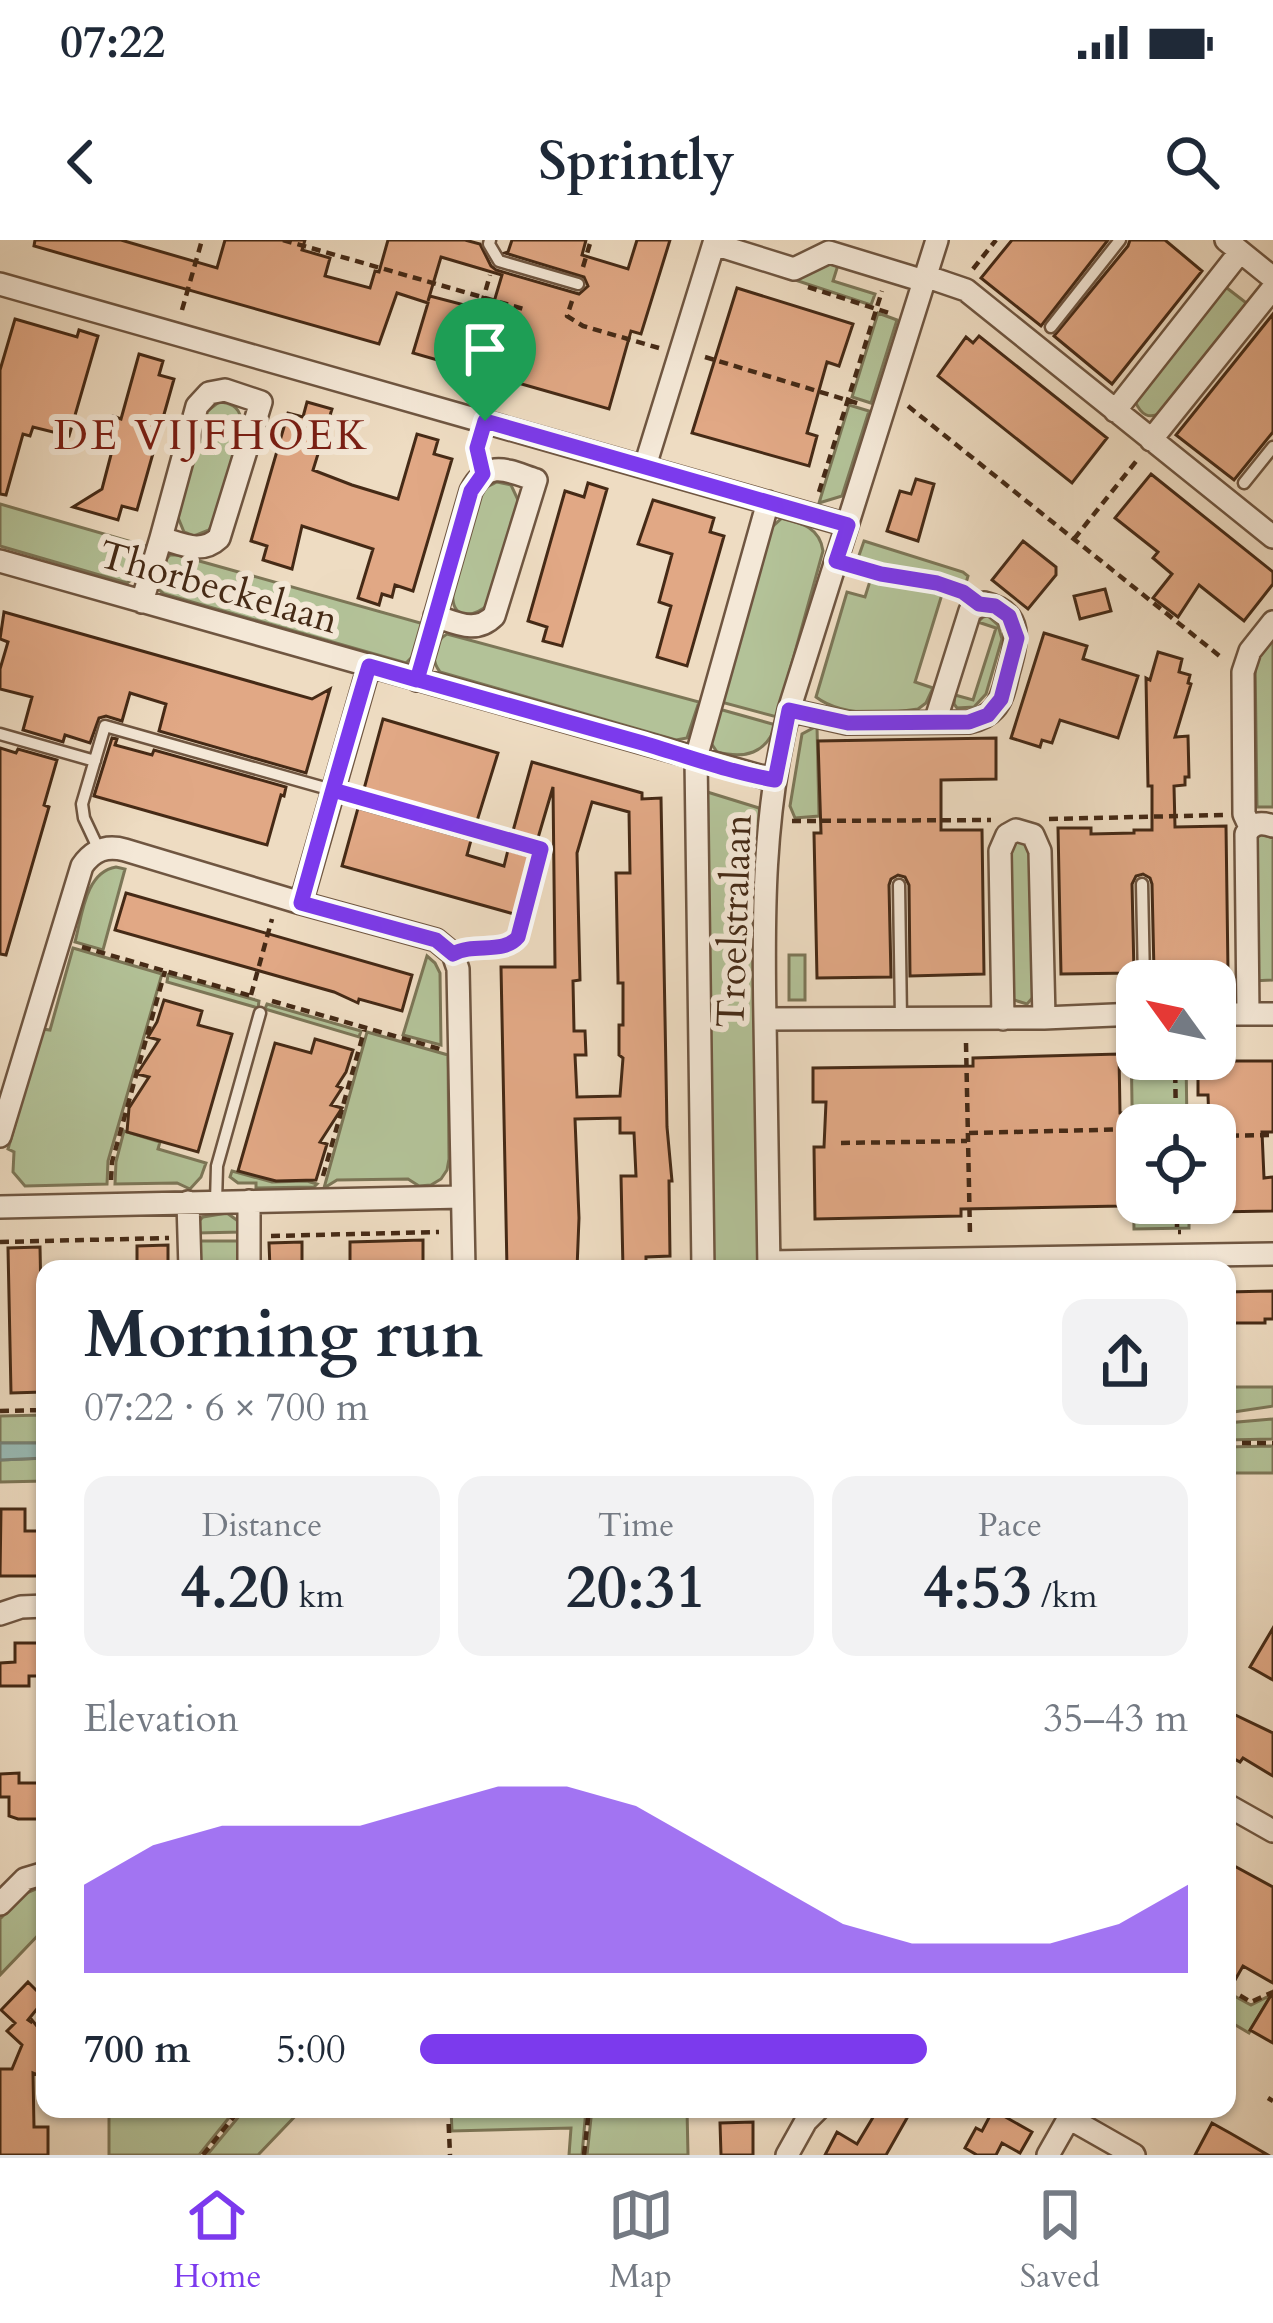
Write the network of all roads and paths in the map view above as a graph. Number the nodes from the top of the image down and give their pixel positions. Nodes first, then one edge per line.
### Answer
1 (202, 240) edge
2 (284, 240) edge
3 (490, 240) edge
4 (937, 240) edge
5 (996, 240) edge
6 (1120, 240) edge
7 (715, 242) edge
8 (1233, 246) edge
9 (500, 261) junction
10 (785, 266) junction
11 (888, 270) junction
12 (925, 278) junction
13 (1273, 278) edge
14 (0, 284) edge
15 (578, 284) dead end
16 (959, 287) junction
17 (1273, 288) edge
18 (483, 298) junction
19 (876, 309) junction
20 (527, 310) dead end
21 (911, 320) junction
22 (1052, 327) dead end
23 (175, 333) junction
24 (273, 361) junction
25 (888, 393) junction
26 (261, 401) junction
27 (451, 411) junction
28 (1115, 411) junction
29 (548, 438) junction
30 (1152, 440) junction
31 (1273, 446) edge
32 (645, 466) junction
33 (536, 480) junction
34 (1244, 483) dead end
35 (768, 502) junction
36 (812, 515) junction
37 (848, 525) junction
38 (1273, 537) edge
39 (161, 538) junction
40 (1074, 539) junction
41 (0, 560) edge
42 (836, 561) junction
43 (142, 602) junction
44 (979, 604) junction
45 (435, 616) junction
46 (1273, 622) edge
47 (369, 666) junction
48 (1243, 672) junction
49 (417, 680) junction
50 (789, 710) junction
51 (935, 722) junction
52 (0, 734) edge
53 (695, 758) junction
54 (94, 761) junction
55 (775, 780) junction
56 (333, 790) junction
57 (770, 821) junction
58 (1256, 822) edge
59 (1007, 835) junction
60 (1034, 835) junction
61 (99, 850) junction
62 (1142, 884) dead end
63 (899, 885) dead end
64 (279, 896) junction
65 (301, 903) junction
66 (453, 954) junction
67 (1144, 960) edge
68 (165, 971) dead end
69 (251, 996) dead end
70 (260, 1013) dead end
71 (1236, 1014) edge
72 (1248, 1014) junction
73 (1273, 1014) edge
74 (1116, 1015) edge
75 (1044, 1018) junction
76 (765, 1019) junction
77 (901, 1019) junction
78 (966, 1019) junction
79 (1003, 1019) junction
80 (365, 1028) dead end
81 (1116, 1131) edge
82 (1273, 1135) edge
83 (0, 1136) edge
84 (1236, 1136) edge
85 (968, 1137) junction
86 (841, 1143) dead end
87 (462, 1197) junction
88 (320, 1199) junction
89 (249, 1201) junction
90 (188, 1202) junction
91 (216, 1202) junction
92 (112, 1204) junction
93 (0, 1207) edge
94 (1273, 1254) edge
95 (970, 1259) junction
96 (190, 1260) edge
97 (249, 1260) edge
98 (464, 1260) edge
99 (703, 1260) edge
100 (769, 1260) edge
101 (941, 1260) edge
102 (36, 1410) edge
103 (0, 1411) edge
104 (1236, 1443) edge
105 (1273, 1443) edge
106 (36, 1606) edge
107 (0, 1613) edge
108 (1236, 1810) edge
109 (1273, 1831) edge
110 (36, 1876) edge
111 (0, 1904) edge
112 (1273, 1992) edge
113 (1236, 1993) edge
114 (233, 2118) edge
115 (448, 2118) edge
116 (588, 2118) edge
117 (809, 2118) edge
118 (1066, 2118) edge
119 (1074, 2118) edge
120 (203, 2155) edge
121 (450, 2155) edge
122 (584, 2155) edge
123 (787, 2155) edge
124 (1048, 2155) edge
125 (1134, 2155) edge

1 - 23 path
2 - 18 path
3 - 9 lane
4 - 12 street, Troelstralaan
5 - 16 path
6 - 22 lane
7 - 10 street
7 - 32 street
8 - 13 street
8 - 28 street
9 - 15 lane
9 - 18 path
10 - 11 street
10 - 19 path
11 - 12 street
11 - 19 path
12 - 16 street
12 - 21 street, Troelstralaan
14 - 23 street
16 - 28 street
17 - 30 street
18 - 20 path
18 - 27 path
19 - 21 path
19 - 36 path
21 - 25 street, Troelstralaan
23 - 24 street
24 - 26 street
24 - 27 street
25 - 37 street, Troelstralaan
25 - 40 path
26 - 39 street
26 - 39 street
27 - 29 street
28 - 30 street
29 - 32 street
29 - 33 street
30 - 38 street
30 - 40 path
31 - 34 lane
32 - 35 street
33 - 45 street
33 - 45 street
35 - 36 street
35 - 53 street
36 - 37 street
37 - 42 street, Troelstralaan
39 - 43 street
40 - 48 path
41 - 43 street, Thorbeckelaan
42 - 44 path
42 - 50 street, Troelstralaan
43 - 47 street, Thorbeckelaan
44 - 51 street
44 - 51 street
45 - 49 street
46 - 48 street
47 - 49 street, Thorbeckelaan
47 - 56 street
48 - 58 street
49 - 53 street, Thorbeckelaan
50 - 51 street
50 - 55 street, Troelstralaan
52 - 54 lane
53 - 55 street, Thorbeckelaan
53 - 99 street
54 - 56 lane
54 - 61 lane
55 - 57 street, Troelstralaan
56 - 65 street
56 - 66 lane
57 - 59 path
57 - 76 street, Troelstralaan
58 - 60 path
58 - 72 street
59 - 60 street
59 - 79 street
60 - 75 street
61 - 64 street
61 - 83 street
62 - 67 lane
63 - 77 lane
64 - 65 street
64 - 69 path
65 - 66 street
66 - 87 street
68 - 92 path
70 - 91 lane
71 - 72 street
72 - 73 street
74 - 75 street
75 - 79 street
76 - 77 street
76 - 100 street, Troelstralaan
77 - 78 street
78 - 79 street
78 - 85 path
80 - 88 path
81 - 85 path
82 - 84 path
85 - 86 path
85 - 95 path
87 - 88 street
87 - 98 street
88 - 89 street
89 - 91 street
89 - 97 street
90 - 91 street
90 - 92 street
90 - 96 street
92 - 93 street
94 - 95 street
95 - 101 street
102 - 103 path
104 - 105 path
106 - 107 street
108 - 109 street
110 - 111 street
112 - 113 path
114 - 120 path
115 - 121 path
116 - 122 path
117 - 123 street
118 - 124 street
119 - 125 street

